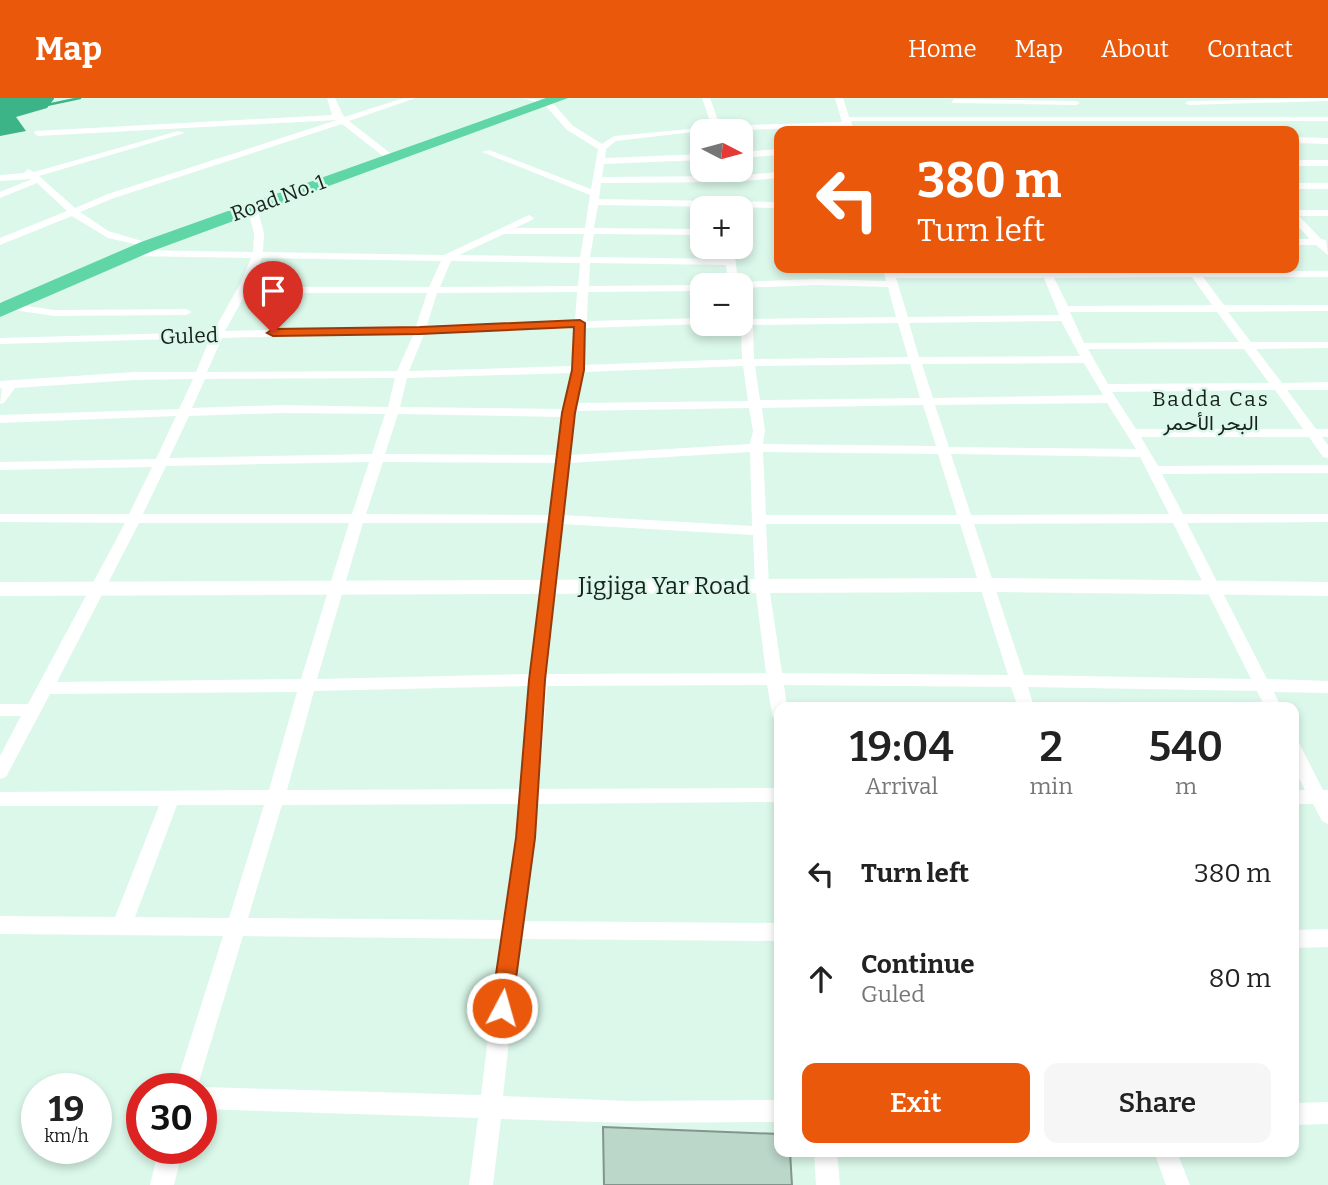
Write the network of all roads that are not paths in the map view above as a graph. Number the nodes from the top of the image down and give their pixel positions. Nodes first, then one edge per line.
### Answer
1 (331, 98) edge
2 (412, 98) edge
3 (527, 98) edge
4 (706, 98) edge
5 (839, 98) edge
6 (1303, 99) edge
7 (1328, 99) edge
8 (554, 100) edge
9 (953, 100) edge
10 (1186, 100) edge
11 (1074, 101) edge
12 (339, 118) junction
13 (1087, 118) junction
14 (1204, 118) junction
15 (713, 119) edge
16 (1327, 120) edge
17 (965, 121) junction
18 (210, 124) junction
19 (848, 125) edge
20 (822, 126) edge
21 (968, 126) edge
22 (1092, 126) edge
23 (1211, 126) edge
24 (774, 128) edge
25 (753, 129) edge
26 (690, 132) edge
27 (38, 133) dead end
28 (1299, 140) edge
29 (1328, 141) edge
30 (602, 148) junction
31 (486, 152) dead end
32 (774, 152) edge
33 (753, 154) edge
34 (690, 157) edge
35 (391, 158) junction
36 (602, 161) junction
37 (1299, 163) edge
38 (1328, 163) edge
39 (18, 166) dead end
40 (753, 174) edge
41 (774, 175) edge
42 (690, 176) edge
43 (36, 177) junction
44 (0, 178) edge
45 (597, 180) junction
46 (1299, 186) edge
47 (1328, 186) edge
48 (0, 195) edge
49 (594, 197) junction
50 (690, 203) edge
51 (774, 205) edge
52 (753, 206) edge
53 (252, 208) junction
54 (72, 210) junction
55 (1328, 213) edge
56 (1299, 214) edge
57 (529, 218) dead end
58 (1299, 220) edge
59 (500, 231) junction
60 (589, 231) junction
61 (690, 232) edge
62 (0, 242) edge
63 (1299, 242) edge
64 (1323, 242) edge
65 (139, 250) junction
66 (1328, 252) edge
67 (257, 255) junction
68 (448, 256) junction
69 (585, 258) junction
70 (729, 262) joint
71 (730, 273) edge
72 (984, 273) edge
73 (1047, 273) edge
74 (1195, 273) edge
75 (1283, 273) edge
76 (1328, 274) edge
77 (890, 276) edge
78 (753, 284) edge
79 (584, 289) junction
80 (241, 290) junction
81 (433, 290) junction
82 (690, 304) edge
83 (690, 306) edge
84 (1217, 306) junction
85 (2, 308) edge
86 (1328, 308) edge
87 (186, 312) dead end
88 (1065, 313) junction
89 (753, 322) edge
90 (904, 322) junction
91 (580, 323) junction
92 (420, 331) junction
93 (217, 335) junction
94 (745, 336) edge
95 (0, 341) edge
96 (1328, 345) edge
97 (1082, 346) junction
98 (1248, 347) junction
99 (1089, 359) junction
100 (748, 362) junction
101 (915, 362) junction
102 (578, 370) junction
103 (402, 372) junction
104 (202, 374) junction
105 (6, 385) edge
106 (1277, 386) junction
107 (1328, 386) edge
108 (1107, 393) junction
109 (0, 400) edge
110 (928, 401) junction
111 (756, 404) junction
112 (393, 410) junction
113 (570, 410) junction
114 (186, 413) junction
115 (0, 419) edge
116 (1133, 433) junction
117 (1313, 433) junction
118 (1328, 433) edge
119 (756, 448) junction
120 (946, 453) junction
121 (1145, 453) junction
122 (1328, 453) edge
123 (376, 458) junction
124 (564, 459) junction
125 (160, 462) junction
126 (0, 466) edge
127 (1328, 469) edge
128 (1153, 470) junction
129 (0, 518) edge
130 (1328, 518) edge
131 (134, 519) junction
132 (358, 519) junction
133 (556, 519) junction
134 (1177, 519) junction
135 (967, 520) junction
136 (760, 526) junction
137 (986, 585) junction
138 (547, 586) junction
139 (762, 586) junction
140 (335, 588) junction
141 (0, 589) edge
142 (95, 589) junction
143 (1213, 589) junction
144 (1328, 589) edge
145 (537, 680) junction
146 (775, 682) junction
147 (1018, 682) junction
148 (306, 684) junction
149 (1262, 685) junction
150 (1328, 687) edge
151 (47, 688) junction
152 (778, 702) edge
153 (1024, 702) edge
154 (1270, 702) edge
155 (0, 710) edge
156 (33, 710) junction
157 (1299, 758) edge
158 (0, 772) edge
159 (529, 795) junction
160 (774, 795) edge
161 (276, 796) junction
162 (172, 797) junction
163 (1299, 797) edge
164 (1323, 797) edge
165 (0, 799) edge
166 (1328, 816) edge
167 (0, 925) edge
168 (121, 927) junction
169 (234, 929) junction
170 (511, 932) junction
171 (774, 932) edge
172 (1299, 939) edge
173 (1328, 939) edge
174 (191, 1073) edge
175 (217, 1098) edge
176 (491, 1107) junction
177 (774, 1111) edge
178 (1328, 1113) edge
179 (1299, 1114) edge
180 (826, 1157) edge
181 (1168, 1157) edge
182 (167, 1164) edge
183 (162, 1185) edge
184 (481, 1185) edge
185 (828, 1185) edge
186 (1178, 1185) edge

1 - 12 street
2 - 12 street
3 - 8 street
4 - 15 street
5 - 19 street
6 - 7 street
6 - 10 street
6 - 16 street
8 - 30 street
8 - 35 highway, Road No. 1
9 - 11 street
9 - 17 street
10 - 14 street
11 - 13 street
12 - 18 street
12 - 35 street
12 - 54 street
13 - 14 street
13 - 17 street
13 - 22 street
14 - 16 street
14 - 23 street
17 - 19 street
17 - 21 street
18 - 27 street
18 - 43 street
19 - 20 street
24 - 25 street
26 - 30 street
28 - 29 street
30 - 36 street
31 - 49 street
32 - 33 street
34 - 36 street
35 - 53 highway, Road No. 1
36 - 45 street
37 - 38 street
39 - 43 street
40 - 41 street
42 - 45 street
43 - 44 street
43 - 48 street
43 - 54 street
45 - 49 street
46 - 47 street
49 - 50 street
49 - 60 street
51 - 52 street
53 - 65 highway, Road No. 1
53 - 67 street
54 - 62 street
54 - 65 street
55 - 56 street
57 - 59 street
58 - 64 street
59 - 60 street
59 - 68 street
60 - 61 street
60 - 69 street
63 - 64 street
64 - 66 street
65 - 67 street
65 - 85 highway, Road No. 1
67 - 68 street
67 - 80 street
68 - 69 street
68 - 81 street
69 - 70 street
69 - 79 street
70 - 71 street
72 - 77 street
73 - 88 street
74 - 84 street
75 - 76 street
77 - 78 street
77 - 90 street
79 - 81 street
79 - 82 street
79 - 91 street
80 - 81 street
80 - 93 street
81 - 92 street
83 - 91 street, Guled
84 - 86 street
84 - 88 street
84 - 98 street
85 - 87 street
88 - 90 street
88 - 97 street
89 - 90 street
90 - 101 street
91 - 92 street, Guled
91 - 102 street
92 - 93 street, Guled
92 - 103 street
93 - 95 street, Guled
93 - 104 street
94 - 100 street
96 - 98 street
97 - 98 street
97 - 99 street
98 - 106 street
99 - 101 street
99 - 108 street
100 - 101 street
100 - 102 street
100 - 111 street
101 - 110 street
102 - 103 street
102 - 113 street
103 - 104 street
103 - 112 street
104 - 105 street
104 - 114 street
105 - 109 street
106 - 107 street
106 - 108 street
106 - 117 street
108 - 110 street
108 - 116 street
110 - 111 street
110 - 120 street
111 - 113 street
111 - 119 street
112 - 113 street
112 - 114 street
112 - 123 street
113 - 124 street
114 - 115 street
114 - 125 street
116 - 117 street
116 - 121 street
117 - 118 street
117 - 122 street
119 - 120 street
119 - 124 street
119 - 136 street
120 - 121 street
120 - 135 street
121 - 128 street
123 - 124 street
123 - 125 street
123 - 132 street
124 - 133 street
125 - 126 street
125 - 131 street
127 - 128 street
128 - 134 street
129 - 131 street
130 - 134 street
131 - 132 street
131 - 142 street
132 - 133 street
132 - 140 street
133 - 136 street
133 - 138 street
134 - 135 street
134 - 143 street
135 - 136 street
135 - 137 street
136 - 139 street
137 - 139 street, Jigjiga Yar Road
137 - 143 street, Jigjiga Yar Road
137 - 147 street
138 - 139 street, Jigjiga Yar Road
138 - 140 street, Jigjiga Yar Road
138 - 145 street
139 - 146 street
140 - 142 street, Jigjiga Yar Road
140 - 148 street
141 - 142 street, Jigjiga Yar Road
142 - 151 street
143 - 144 street, Jigjiga Yar Road
143 - 149 street
145 - 146 street
145 - 148 street
145 - 159 street
146 - 147 street
146 - 152 street
147 - 149 street
147 - 153 street
148 - 151 street
148 - 161 street
149 - 150 street
149 - 154 street
151 - 156 street
155 - 156 street
156 - 158 street
157 - 164 street
159 - 160 street
159 - 161 street
159 - 170 street
161 - 162 street
161 - 169 street
162 - 165 street
162 - 168 street
163 - 164 street
164 - 166 street
167 - 168 street
168 - 169 street
169 - 170 street
169 - 174 street
170 - 171 street
170 - 176 street
172 - 173 street
175 - 176 street
176 - 177 street
176 - 184 street
178 - 179 street
180 - 185 street
181 - 186 street
182 - 183 street

